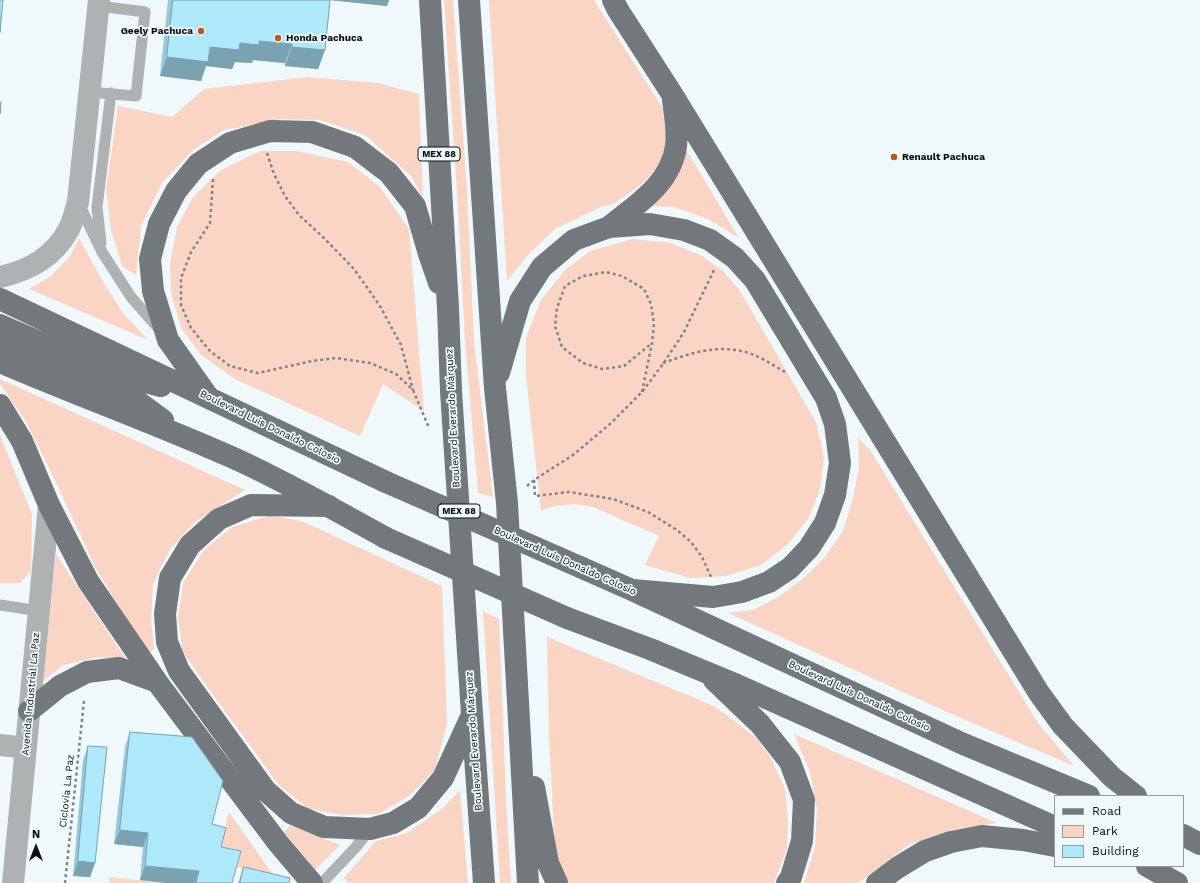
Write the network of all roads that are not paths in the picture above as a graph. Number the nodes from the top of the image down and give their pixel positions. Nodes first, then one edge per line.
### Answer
1 (430, 0) edge
2 (469, 0) edge
3 (613, 0) edge
4 (99, 3) edge
5 (90, 92) junction
6 (111, 93) junction
7 (672, 94) junction
8 (78, 202) junction
9 (609, 227) junction
10 (102, 252) junction
11 (0, 277) edge
12 (0, 299) edge
13 (448, 308) junction
14 (0, 325) edge
15 (168, 340) junction
16 (0, 342) edge
17 (0, 362) edge
18 (495, 388) junction
19 (208, 398) junction
20 (0, 405) edge
21 (190, 440) junction
22 (49, 505) junction
23 (329, 506) junction
24 (632, 590) junction
25 (0, 605) edge
26 (39, 611) junction
27 (705, 671) junction
28 (157, 682) junction
29 (29, 711) junction
30 (472, 714) junction
31 (518, 714) junction
32 (0, 745) edge
33 (26, 748) junction
34 (1087, 795) edge
35 (1135, 795) edge
36 (1054, 827) edge
37 (370, 830) junction
38 (1054, 846) edge
39 (1149, 867) edge
40 (13, 883) edge
41 (312, 883) edge
42 (322, 883) edge
43 (484, 883) edge
44 (528, 883) edge
45 (557, 883) edge
46 (787, 883) edge
47 (877, 883) edge
48 (1177, 883) edge

1 - 13 main road, Boulevard Everardo Márquez / MEX 88
2 - 18 main road
3 - 7 main road
4 - 5 street
4 - 6 lane
5 - 6 lane
5 - 8 street
6 - 10 lane
7 - 9 main road
7 - 35 main road
8 - 10 lane
8 - 11 street
9 - 18 main road
9 - 24 main road
10 - 15 lane
12 - 19 main road, Boulevard Luis Donaldo Colosio
13 - 15 main road
13 - 30 main road, Boulevard Everardo Márquez / MEX 88
14 - 19 main road
15 - 19 main road
16 - 21 main road
17 - 21 main road
18 - 31 main road
19 - 24 main road, Boulevard Luis Donaldo Colosio, bridge
20 - 22 main road
21 - 23 main road
22 - 26 street, Avenida Industrial La Paz
22 - 28 main road
23 - 27 main road, bridge
23 - 37 main road
24 - 34 main road, Boulevard Luis Donaldo Colosio
25 - 26 lane
26 - 29 street, Avenida Industrial La Paz
27 - 36 main road
27 - 46 main road
28 - 29 main road
28 - 41 main road
29 - 33 street, Avenida Industrial La Paz
30 - 37 main road
30 - 43 main road, Boulevard Everardo Márquez / MEX 88
31 - 44 main road
31 - 45 main road
32 - 33 street
33 - 40 street, Avenida Industrial La Paz
37 - 42 lane
38 - 47 main road
39 - 48 main road

